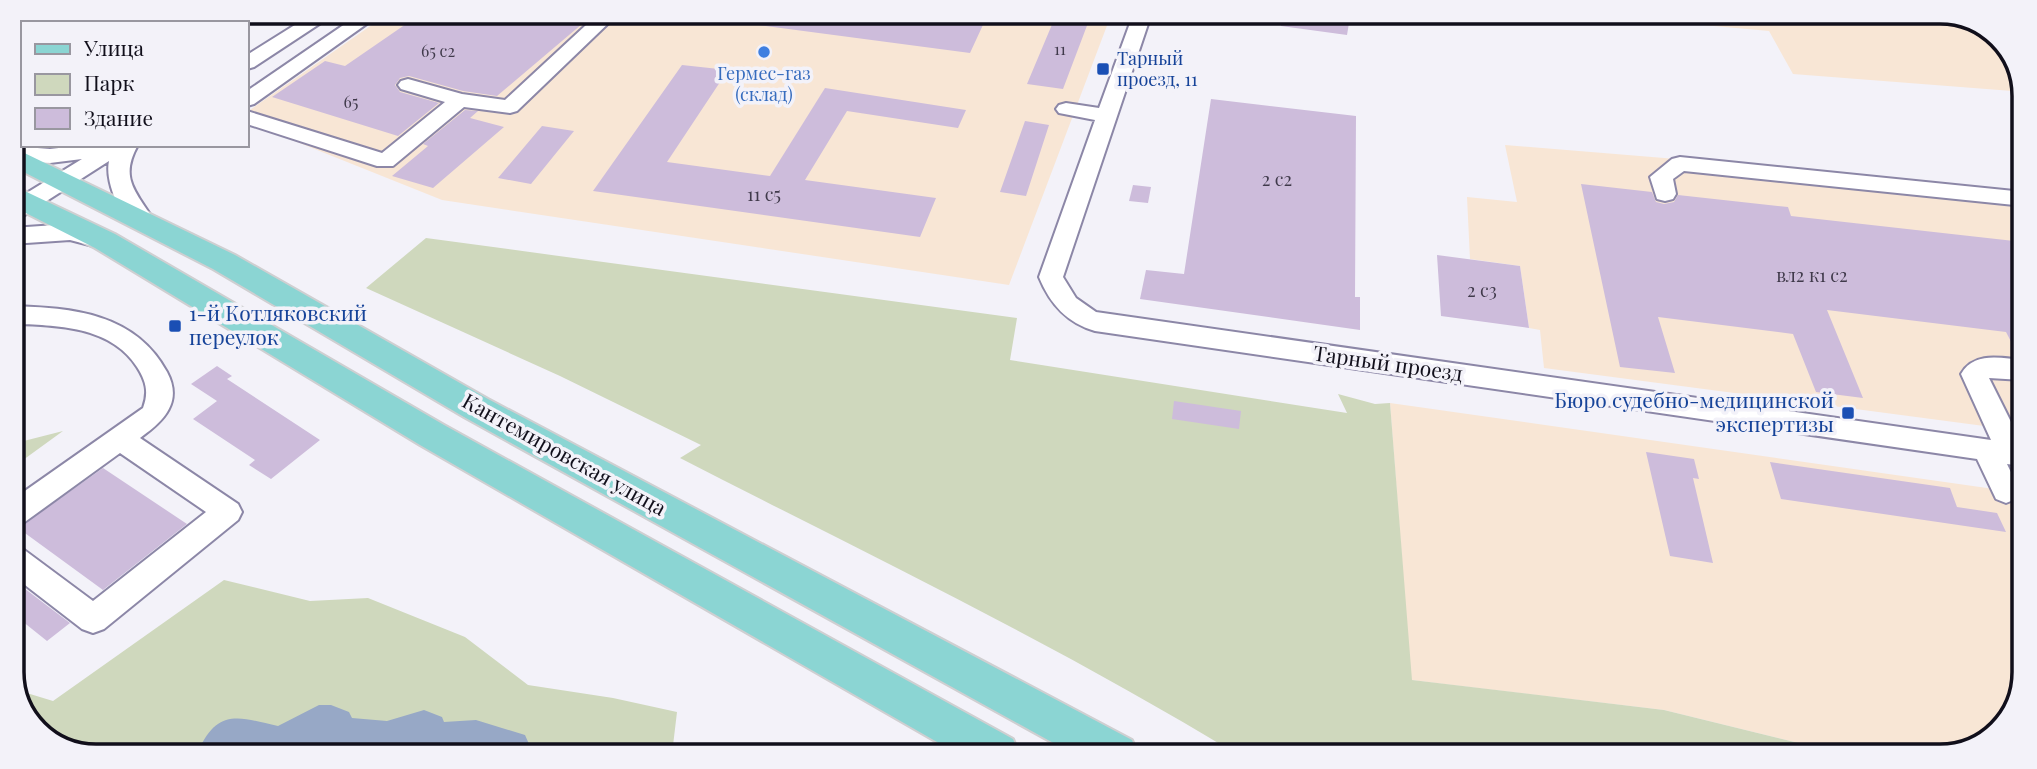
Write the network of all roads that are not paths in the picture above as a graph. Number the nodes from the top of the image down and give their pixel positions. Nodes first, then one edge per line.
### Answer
1 (309, 24) edge
2 (357, 24) edge
3 (597, 24) edge
4 (1139, 24) edge
5 (248, 61) edge
6 (408, 85) dead end
7 (248, 99) edge
8 (460, 100) junction
9 (1066, 109) dead end
10 (1107, 116) junction
11 (248, 117) edge
12 (110, 147) edge
13 (126, 147) edge
14 (24, 155) edge
15 (24, 159) edge
16 (69, 177) junction
17 (1665, 194) dead end
18 (2012, 198) edge
19 (24, 200) edge
20 (24, 206) edge
21 (142, 219) junction
22 (24, 235) edge
23 (105, 241) junction
24 (24, 316) edge
25 (2012, 369) edge
26 (121, 439) junction
27 (2006, 452) edge
28 (2006, 491) dead end
29 (25, 507) edge
30 (25, 568) edge
31 (980, 744) edge
32 (1097, 744) edge

1 - 5 street
2 - 7 lane
3 - 8 street
4 - 10 street, Тарный проезд
6 - 8 street
8 - 11 street
9 - 10 street
10 - 27 street, Тарный проезд
12 - 14 street
12 - 16 street
13 - 21 street
15 - 16 main road, Кантемировская улица
16 - 19 street
16 - 21 main road, Кантемировская улица
17 - 18 street
20 - 23 main road
21 - 32 main road, Кантемировская улица
22 - 23 street
23 - 31 main road
24 - 26 street
25 - 27 street
26 - 29 street
26 - 30 street
27 - 28 street

